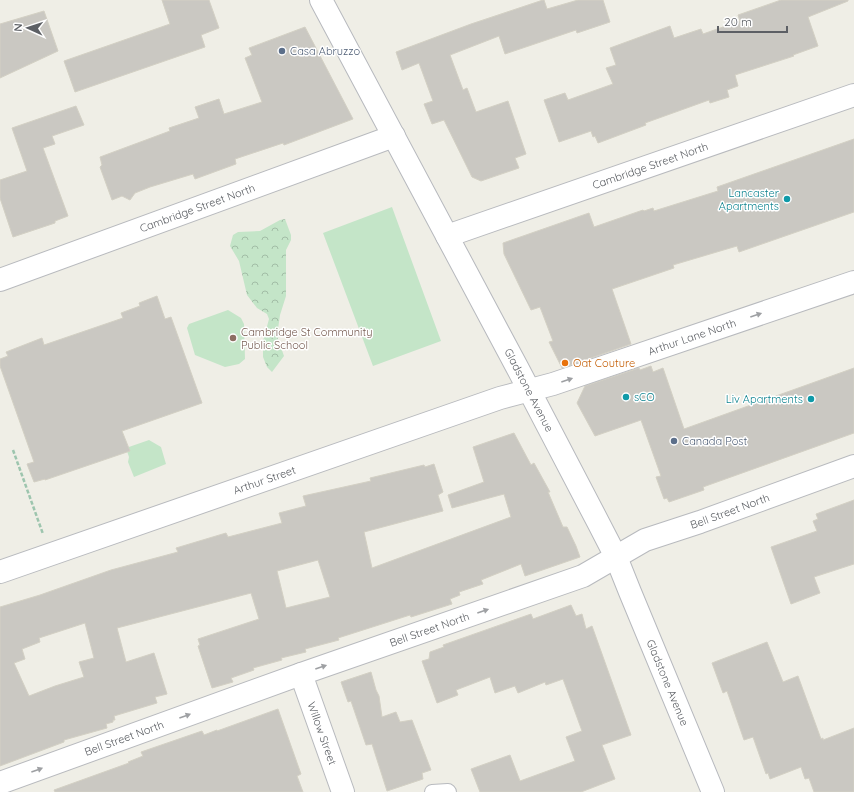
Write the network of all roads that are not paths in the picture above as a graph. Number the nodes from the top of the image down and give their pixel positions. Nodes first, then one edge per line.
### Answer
1 (321, 0) edge
2 (854, 95) edge
3 (394, 136) junction
4 (447, 236) junction
5 (0, 280) edge
6 (854, 282) edge
7 (529, 390) junction
8 (854, 466) edge
9 (616, 557) junction
10 (0, 572) edge
11 (301, 674) junction
12 (0, 783) edge
13 (343, 792) edge
14 (432, 792) edge
15 (449, 792) edge
16 (713, 792) edge

1 - 3 street, Gladstone Avenue
2 - 4 street, Cambridge Street North
3 - 4 street, Gladstone Avenue
3 - 5 street, Cambridge Street North
4 - 7 street, Gladstone Avenue
7 -> 6 street, Arthur Lane North
7 - 9 street, Gladstone Avenue
7 - 10 street, Arthur Street
8 - 9 street, Bell Street North
11 -> 9 street, Bell Street North
9 - 16 street, Gladstone Avenue
12 -> 11 street, Bell Street North
11 - 13 street, Willow Street
14 - 15 lane

